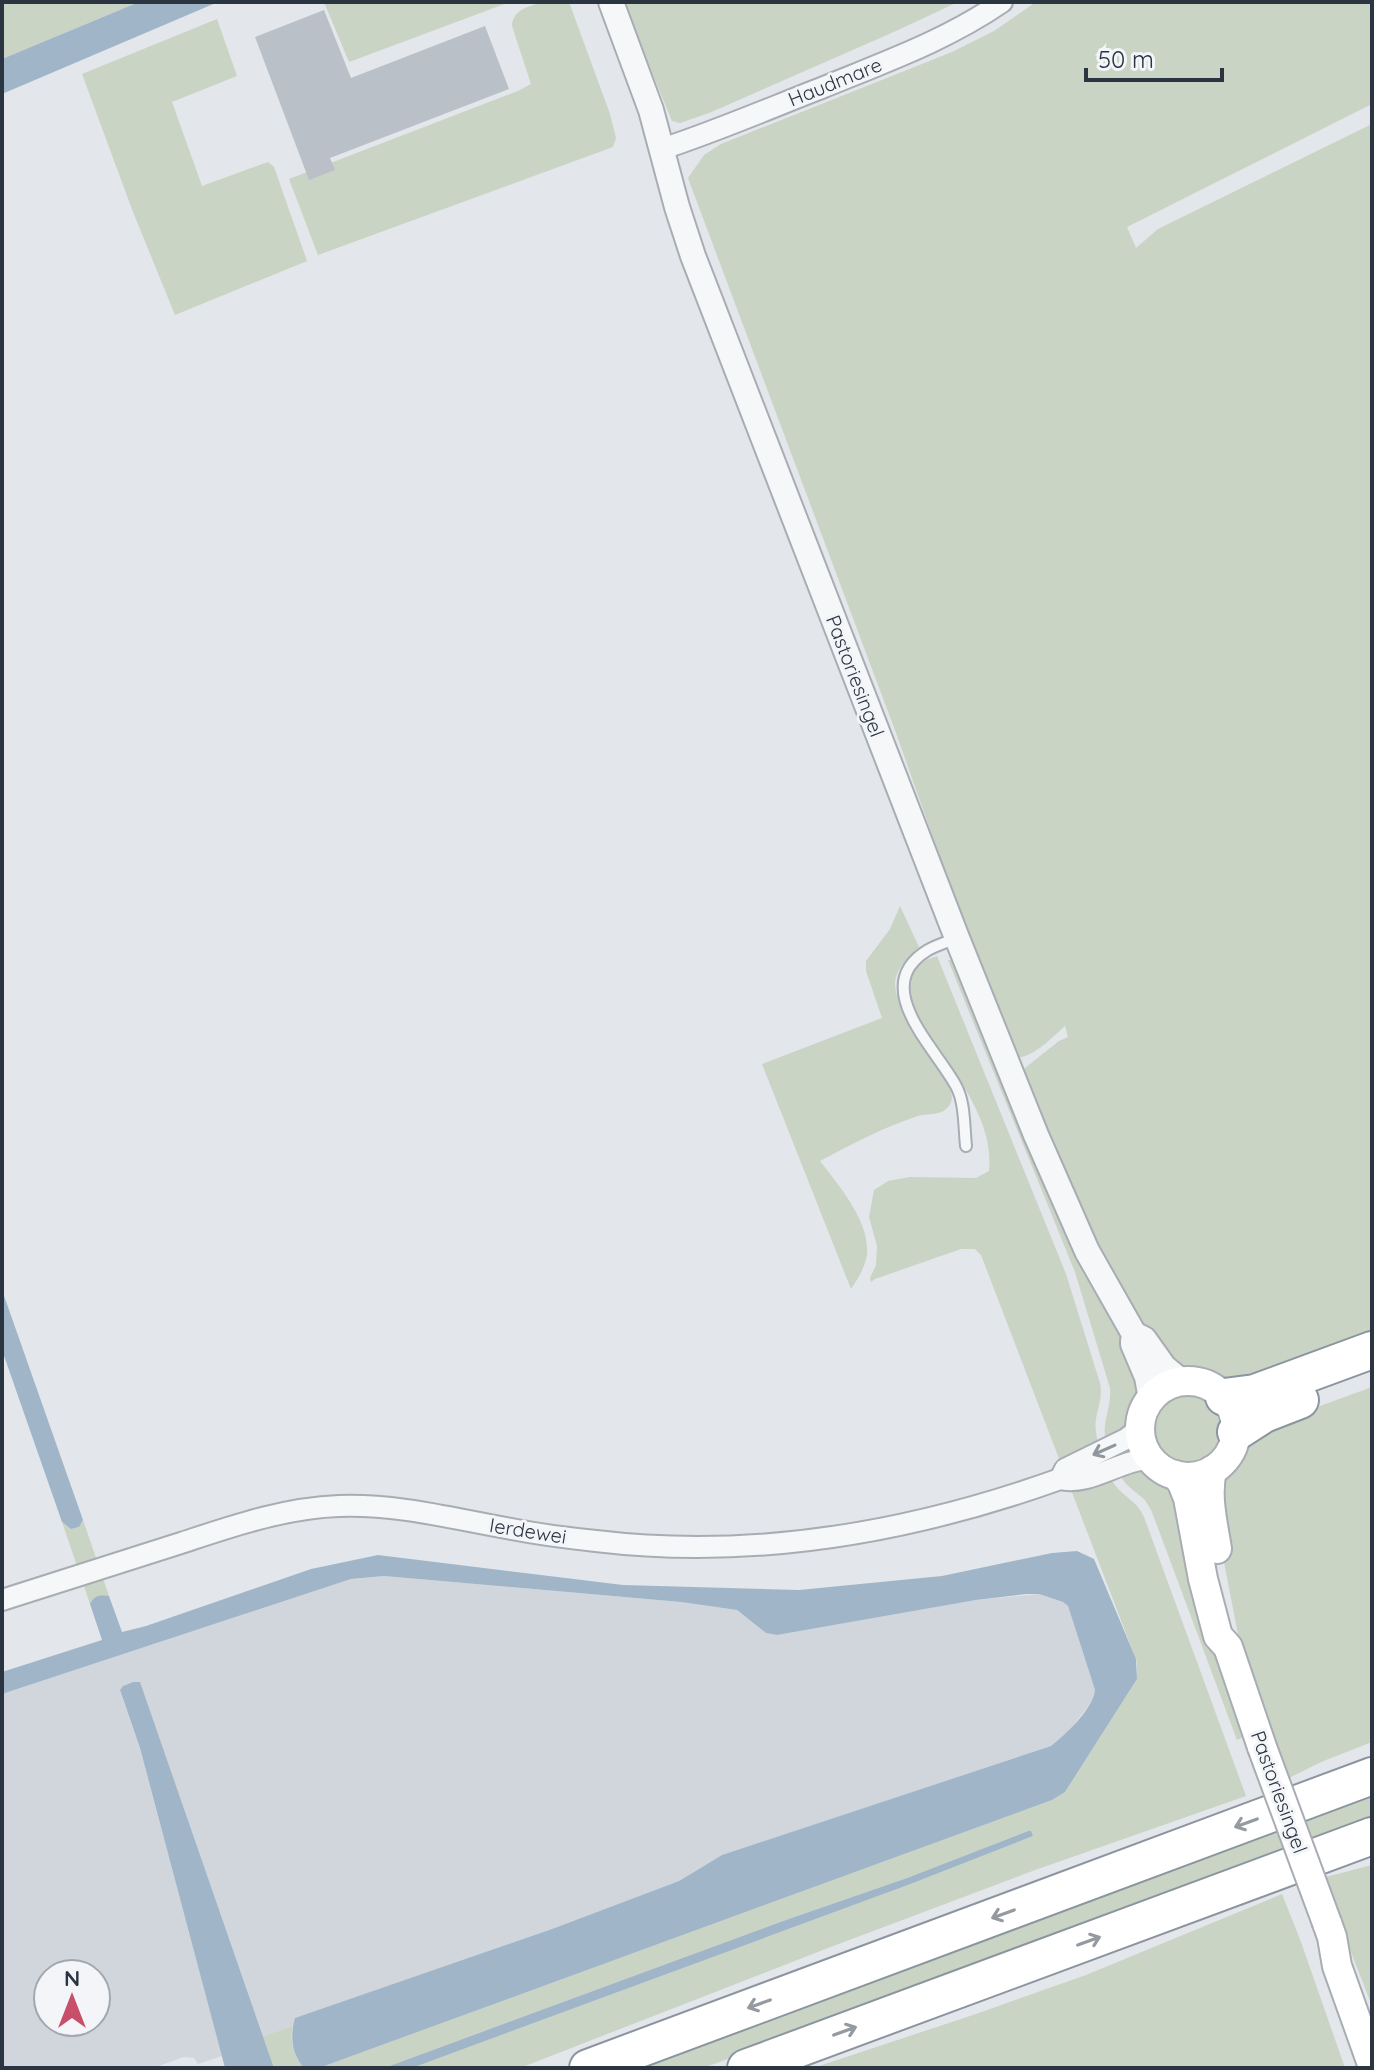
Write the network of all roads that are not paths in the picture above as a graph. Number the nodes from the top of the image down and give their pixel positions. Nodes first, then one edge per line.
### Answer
1 (611, 2) edge
2 (1002, 2) edge
3 (662, 149) junction
4 (957, 938) junction
5 (966, 1146) dead end
6 (1134, 1334) junction
7 (1372, 1350) edge
8 (1372, 1372) edge
9 (1182, 1382) junction
10 (1224, 1397) junction
11 (1151, 1399) junction
12 (1140, 1428) junction
13 (1236, 1432) junction
14 (1151, 1459) junction
15 (1212, 1470) junction
16 (1176, 1475) junction
17 (1060, 1479) junction
18 (2, 1600) edge
19 (1228, 1647) junction
20 (1372, 1776) edge
21 (1372, 1839) edge
22 (1329, 1930) junction
23 (1372, 2021) edge
24 (1372, 2064) edge
25 (588, 2068) edge
26 (746, 2068) edge

1 - 3 street, Pastoriesingel
2 - 3 street, Haudmare
3 - 4 street, Pastoriesingel
4 - 5 lane
4 - 6 street, Pastoriesingel
6 - 9 street, Pastoriesingel
6 - 11 street, Pastoriesingel
7 - 10 highway
8 - 13 highway
9 - 10 main road
9 - 11 main road
10 - 13 main road
11 - 12 main road
12 - 14 main road
12 -> 17 street, Ierdewei
13 - 15 main road
14 - 16 main road
14 - 17 street, Ierdewei
15 - 16 main road
15 - 19 main road, Pastoriesingel
16 - 19 main road, Pastoriesingel
17 - 18 street, Ierdewei
19 - 22 main road, Pastoriesingel, bridge
20 -> 25 highway
26 -> 21 highway
22 - 23 main road
22 - 24 main road

